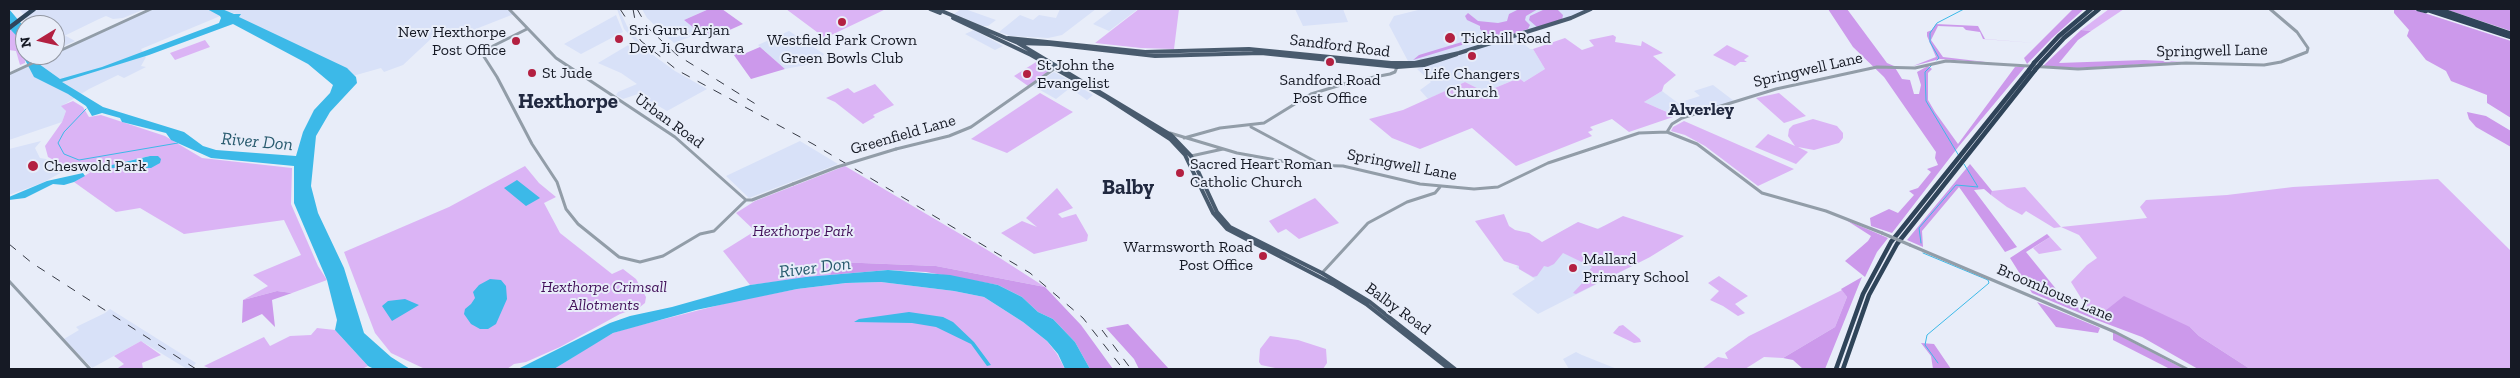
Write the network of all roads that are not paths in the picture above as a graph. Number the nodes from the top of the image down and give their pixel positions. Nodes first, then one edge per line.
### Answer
1 (32, 9) edge
2 (151, 9) edge
3 (509, 9) edge
4 (930, 9) edge
5 (937, 9) edge
6 (1591, 9) edge
7 (2091, 9) edge
8 (2098, 9) edge
9 (2270, 9) edge
10 (2418, 9) edge
11 (2425, 9) edge
12 (2432, 9) edge
13 (2438, 9) edge
14 (9, 27) edge
15 (526, 29) junction
16 (2504, 35) junction
17 (2511, 35) edge
18 (1003, 37) junction
19 (1032, 41) junction
20 (1009, 44) junction
21 (1018, 44) junction
22 (65, 48) edge
23 (1026, 48) junction
24 (1117, 49) junction
25 (1245, 51) junction
26 (1459, 53) joint
27 (1133, 54) junction
28 (1031, 55) junction
29 (24, 65) edge
30 (1396, 65) junction
31 (1057, 68) junction
32 (9, 72) edge
33 (1153, 124) junction
34 (1252, 126) junction
35 (1166, 132) junction
36 (1667, 132) junction
37 (1194, 136) junction
38 (1183, 138) junction
39 (1170, 139) junction
40 (1178, 140) junction
41 (1193, 141) junction
42 (1208, 145) junction
43 (1226, 150) junction
44 (1213, 151) junction
45 (1184, 154) junction
46 (1191, 156) junction
47 (1960, 159) junction
48 (1324, 166) junction
49 (1440, 187) junction
50 (746, 200) junction
51 (1321, 275) junction
52 (9, 281) edge
53 (90, 369) edge
54 (1448, 369) edge
55 (1455, 369) edge
56 (1836, 369) edge
57 (1843, 369) edge
58 (2187, 369) edge

1 - 14 highway
2 - 22 street
3 - 15 street, Urban Road
4 - 20 main road
5 - 18 main road
6 - 26 main road
7 - 47 highway, bridge
8 - 47 highway, bridge
9 - 36 street, Springwell Lane
10 - 16 highway
11 - 16 highway
12 - 17 highway
13 - 17 highway
15 - 50 street, Urban Road
15 - 50 street
16 - 17 highway
18 - 19 main road, Sandford Road
18 - 21 main road
19 - 21 main road
19 - 23 main road
19 - 24 main road, Sandford Road
19 - 27 main road, Sandford Road
20 - 21 main road
20 - 28 main road
21 - 23 main road
21 - 28 main road
23 - 31 main road
24 - 25 main road, Sandford Road
24 - 27 main road
25 - 27 main road, Sandford Road
25 - 30 main road, Sandford Road
26 - 30 main road
28 - 31 main road
29 - 32 street
30 - 34 street
31 - 33 main road
31 - 39 main road
31 - 50 street, Greenfield Lane, bridge
33 - 35 main road
33 - 39 main road
34 - 37 street
34 - 48 street
35 - 38 street
35 - 40 main road
36 - 49 street, Springwell Lane
36 - 58 street, Broomhouse Lane, bridge
37 - 38 street
37 - 41 street
38 - 40 main road
38 - 41 street
39 - 45 main road
40 - 45 main road
40 - 46 main road
41 - 42 street
42 - 43 street
42 - 44 street
43 - 44 street
43 - 48 street, Springwell Lane
44 - 46 street
45 - 46 main road
45 - 51 main road
46 - 51 main road
47 - 56 highway
47 - 57 highway
48 - 49 street, Springwell Lane
49 - 51 street
51 - 54 main road, Balby Road
51 - 55 main road, Balby Road
52 - 53 street

